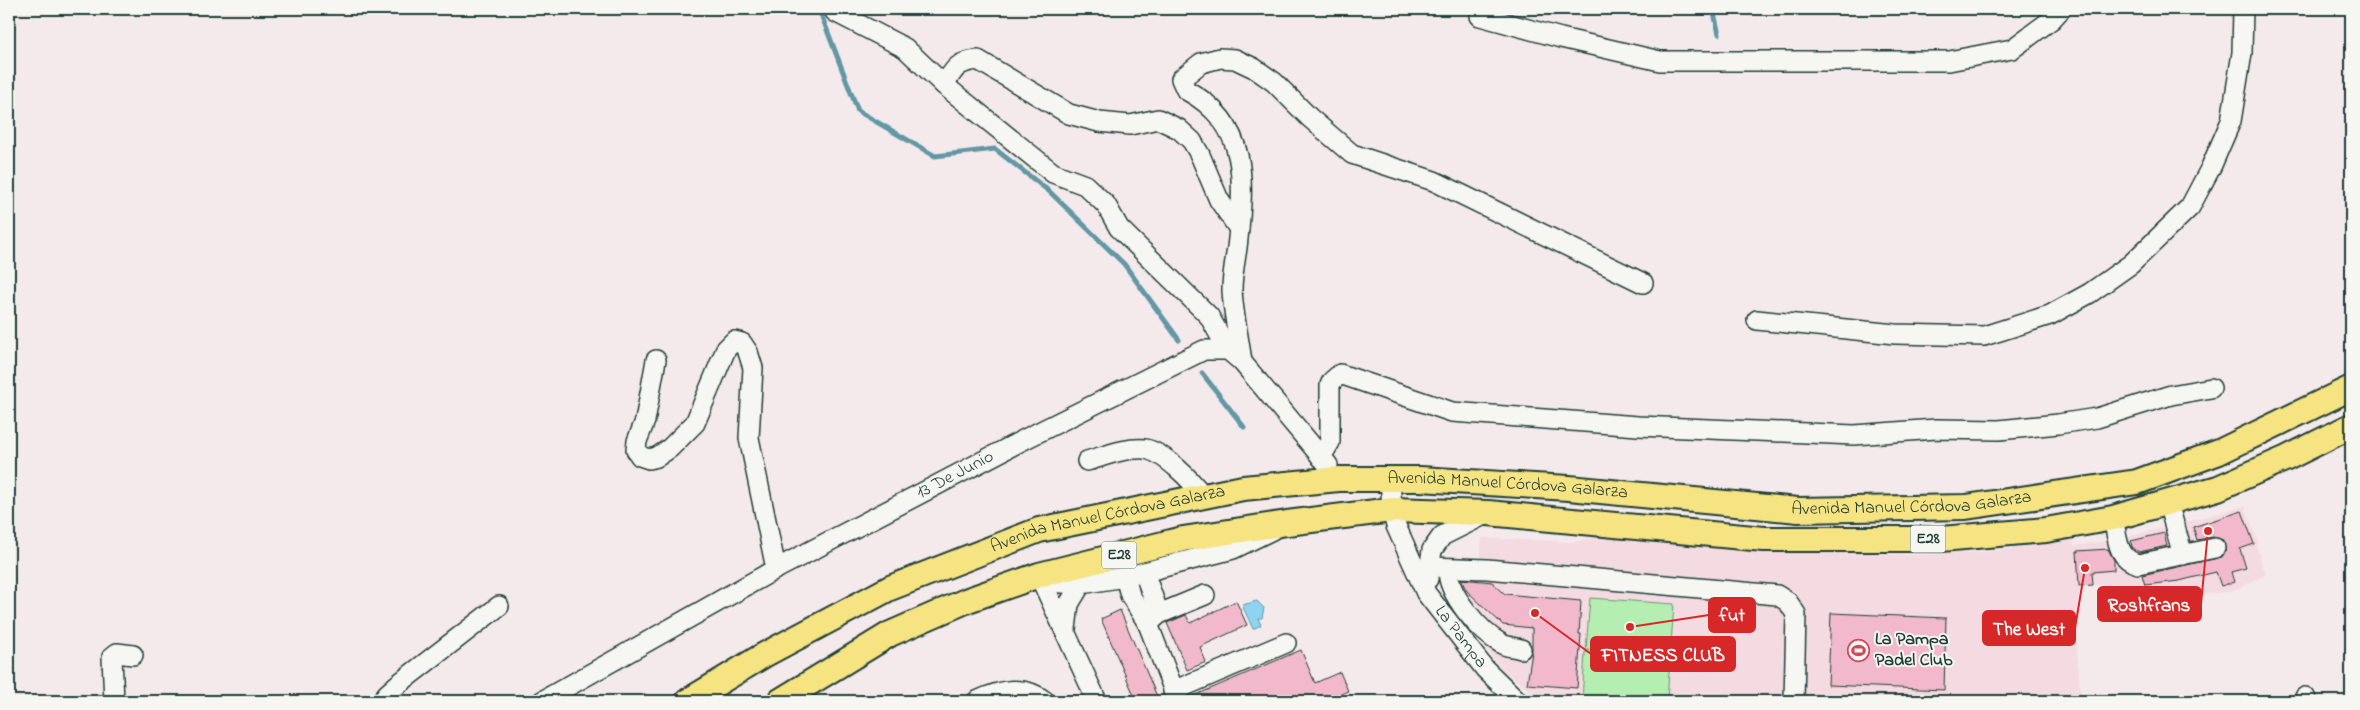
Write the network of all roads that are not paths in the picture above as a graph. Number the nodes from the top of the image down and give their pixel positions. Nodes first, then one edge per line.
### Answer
1 (833, 9) edge
2 (2061, 9) edge
3 (2243, 9) edge
4 (1480, 16) dead end
5 (944, 85) junction
6 (1239, 229) junction
7 (1643, 283) dead end
8 (1757, 320) dead end
9 (1235, 356) junction
10 (656, 360) dead end
11 (2211, 388) dead end
12 (2351, 388) edge
13 (2351, 426) edge
14 (1321, 457) junction
15 (1087, 461) dead end
16 (1390, 478) junction
17 (1339, 479) junction
18 (1614, 492) junction
19 (1202, 496) junction
20 (2168, 503) junction
21 (1392, 510) junction
22 (1488, 513) junction
23 (2113, 518) junction
24 (1287, 523) junction
25 (1613, 526) junction
26 (2215, 548) dead end
27 (2183, 555) junction
28 (1439, 568) junction
29 (776, 569) junction
30 (1144, 572) junction
31 (1125, 577) junction
32 (1041, 579) junction
33 (1081, 584) junction
34 (1426, 592) junction
35 (1205, 595) dead end
36 (499, 606) dead end
37 (1153, 619) junction
38 (1066, 629) junction
39 (1487, 633) junction
40 (1461, 640) junction
41 (1286, 643) dead end
42 (1521, 649) dead end
43 (133, 655) dead end
44 (1176, 696) edge
45 (696, 699) edge
46 (114, 701) edge
47 (382, 701) edge
48 (542, 701) edge
49 (780, 701) edge
50 (977, 701) edge
51 (1045, 701) edge
52 (1097, 701) edge
53 (1518, 701) edge
54 (1794, 701) edge

1 - 5 street
2 - 4 street
3 - 8 street
5 - 6 street
5 - 9 street
6 - 7 street
6 - 9 street
9 - 14 street
9 - 29 street, 13 De Junio
10 - 29 street
11 - 14 street
12 - 18 main road, Avenida Manuel Córdova Galarza / E28
13 - 20 main road, Avenida Manuel Córdova Galarza / E28
14 - 17 street
15 - 19 street
16 - 17 main road, Avenida Manuel Córdova Galarza / E28
16 - 18 main road, Avenida Manuel Córdova Galarza / E28
16 - 21 street, La Pampa
17 - 19 main road, Avenida Manuel Córdova Galarza / E28
18 - 25 main road
19 - 45 main road, Avenida Manuel Córdova Galarza / E28
20 - 23 main road, Avenida Manuel Córdova Galarza / E28
20 - 27 street
21 - 22 main road, Avenida Manuel Córdova Galarza / E28
21 - 24 main road, Avenida Manuel Córdova Galarza / E28
21 - 34 street, La Pampa
22 - 25 main road, Avenida Manuel Córdova Galarza / E28
22 - 28 street, La Pampa
23 - 25 main road, Avenida Manuel Córdova Galarza / E28
23 - 27 street
24 - 30 street
24 - 32 main road, Avenida Manuel Córdova Galarza / E28
26 - 27 street
28 - 34 street, La Pampa
28 - 39 street
28 - 54 street
29 - 48 street, 13 De Junio
30 - 31 street
30 - 37 street
31 - 33 street
31 - 37 street
32 - 33 street
32 - 38 street
32 - 49 main road, Avenida Manuel Córdova Galarza / E28
33 - 38 street
34 - 40 street, La Pampa
35 - 37 street
36 - 47 street
37 - 44 street
38 - 52 street
39 - 40 street
39 - 42 street
40 - 53 street, La Pampa
41 - 44 street
43 - 46 street
50 - 51 street

